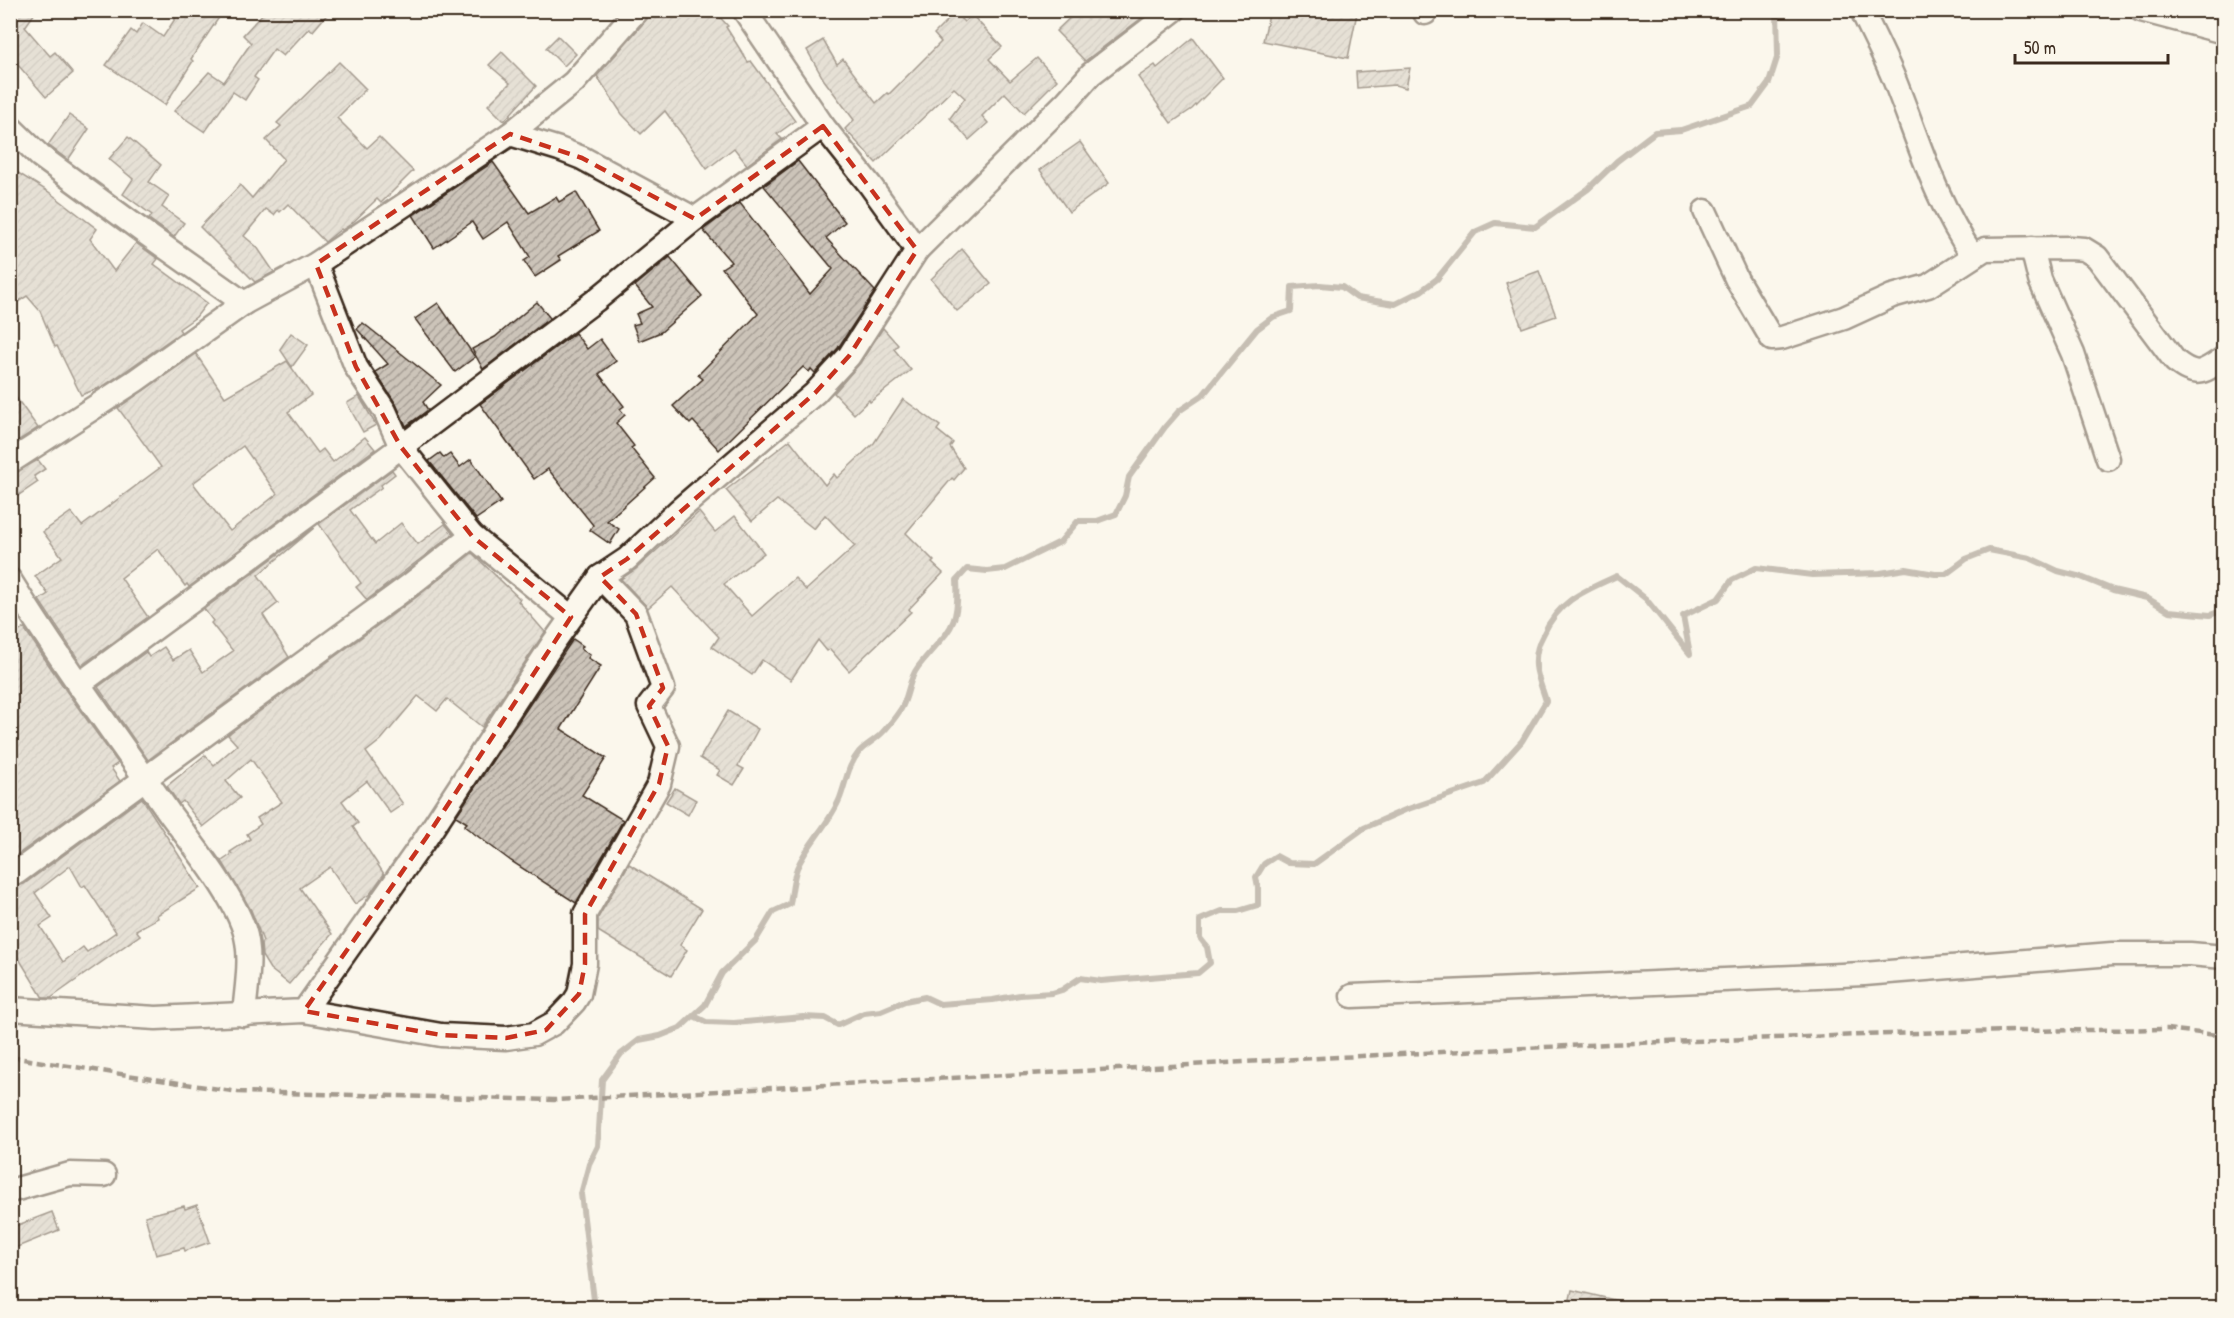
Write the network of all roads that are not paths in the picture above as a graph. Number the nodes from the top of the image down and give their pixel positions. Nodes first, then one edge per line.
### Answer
1 (637, 10) edge
2 (744, 10) edge
3 (1173, 10) edge
4 (2140, 10) edge
5 (1864, 15) dead end
6 (2223, 32) edge
7 (823, 126) junction
8 (10, 127) edge
9 (510, 134) junction
10 (1705, 211) dead end
11 (696, 219) junction
12 (2032, 248) junction
13 (917, 250) junction
14 (1973, 256) junction
15 (316, 264) junction
16 (244, 303) junction
17 (2223, 358) edge
18 (401, 447) junction
19 (2108, 459) dead end
20 (10, 462) edge
21 (472, 536) junction
22 (600, 576) junction
23 (10, 580) edge
24 (571, 617) junction
25 (78, 685) junction
26 (145, 777) junction
27 (16, 873) dead end
28 (2223, 957) edge
29 (1352, 996) dead end
30 (10, 1010) edge
31 (304, 1011) junction
32 (244, 1015) junction
33 (104, 1175) dead end
34 (10, 1191) edge

1 - 9 street
2 - 7 street
3 - 13 street
4 - 6 street
5 - 14 street
7 - 11 street
7 - 13 street
8 - 16 street
9 - 11 street
9 - 15 street
10 - 14 street
11 - 18 street
12 - 14 street
12 - 17 street
12 - 19 street
13 - 22 street
15 - 16 street
15 - 18 street
16 - 20 street
18 - 21 street
18 - 25 street
21 - 24 street
21 - 26 street
22 - 24 street
22 - 31 street
23 - 25 street
24 - 31 street
25 - 26 street
26 - 27 street
26 - 32 street
28 - 29 street
30 - 32 street
31 - 32 street
33 - 34 street

